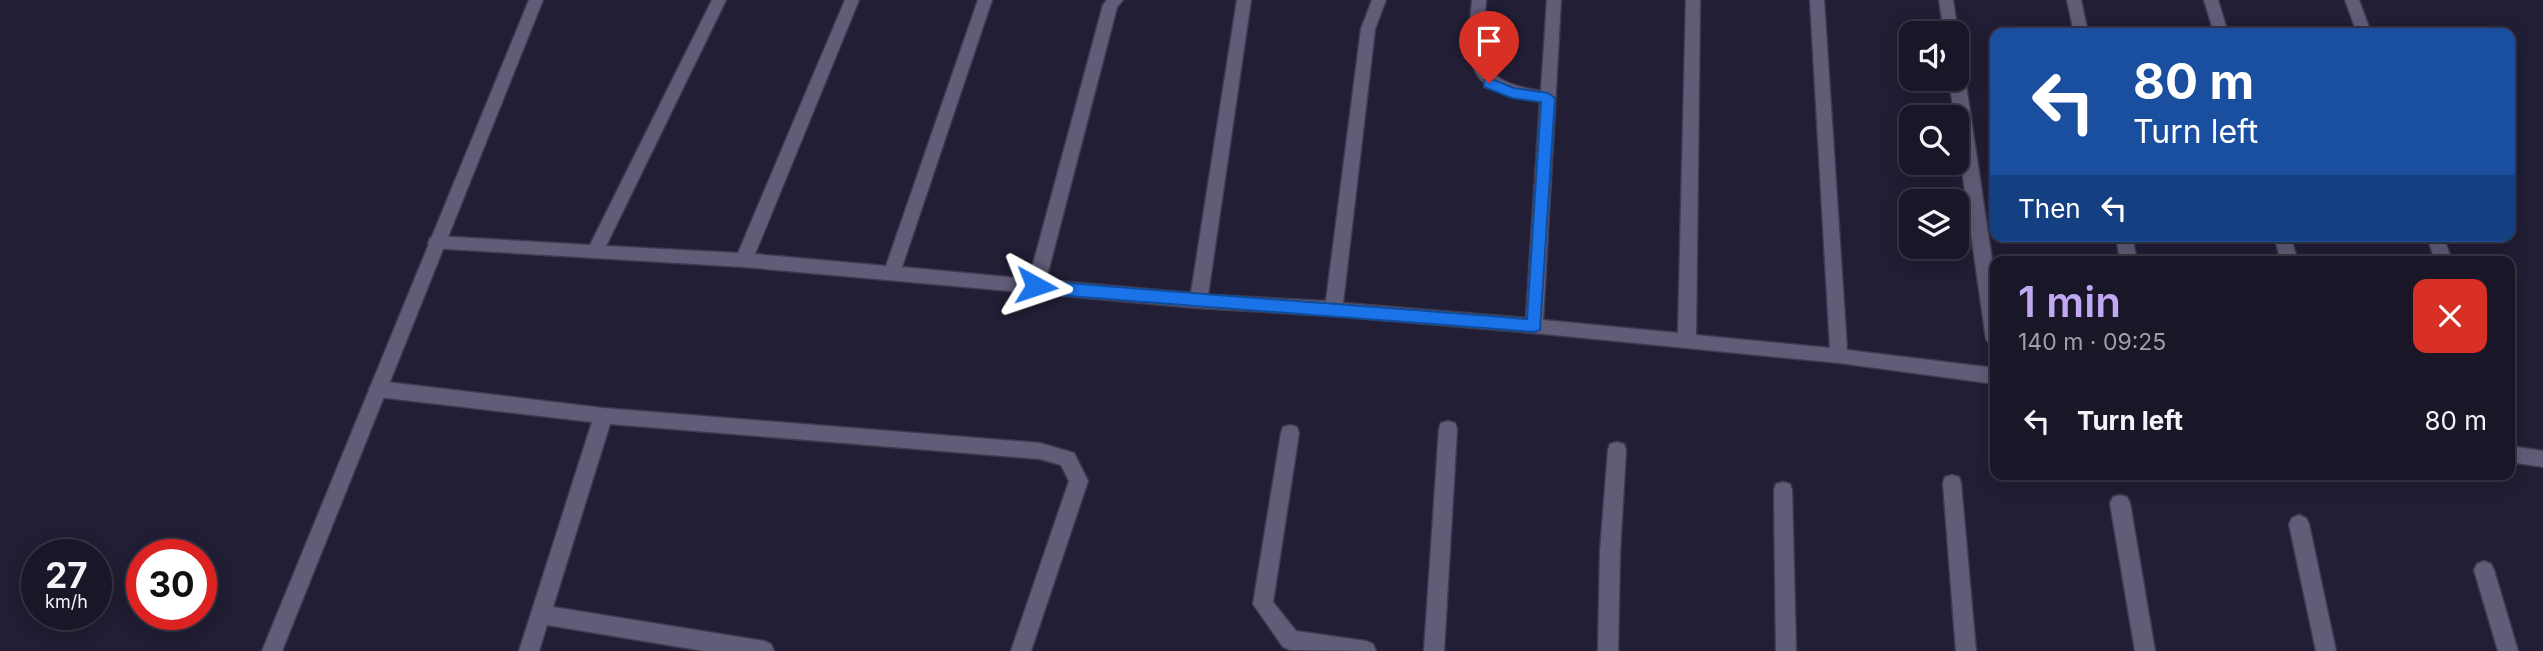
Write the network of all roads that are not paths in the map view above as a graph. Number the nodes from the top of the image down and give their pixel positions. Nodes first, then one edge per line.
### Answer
1 (536, 0) edge
2 (719, 0) edge
3 (852, 0) edge
4 (985, 0) edge
5 (1116, 0) edge
6 (1244, 0) edge
7 (1379, 0) edge
8 (1479, 0) edge
9 (1554, 0) edge
10 (1693, 0) edge
11 (1817, 0) edge
12 (1946, 0) edge
13 (2074, 0) edge
14 (2211, 0) edge
15 (2352, 0) edge
16 (1949, 21) edge
17 (2080, 28) edge
18 (2219, 28) edge
19 (2362, 28) edge
20 (1959, 91) edge
21 (1548, 98) junction
22 (436, 243) junction
23 (594, 253) junction
24 (744, 260) junction
25 (892, 273) junction
26 (1036, 286) junction
27 (1198, 301) junction
28 (1990, 305) edge
29 (1334, 309) junction
30 (1534, 326) junction
31 (1687, 340) junction
32 (1839, 356) junction
33 (1990, 375) edge
34 (378, 389) junction
35 (603, 416) junction
36 (1448, 429) dead end
37 (1290, 433) dead end
38 (1617, 450) dead end
39 (2515, 453) edge
40 (2543, 459) edge
41 (1952, 483) dead end
42 (1783, 489) dead end
43 (2120, 503) dead end
44 (2298, 524) dead end
45 (2484, 570) dead end
46 (541, 615) junction
47 (272, 651) edge
48 (529, 651) edge
49 (764, 651) edge
50 (1021, 651) edge
51 (1366, 651) edge
52 (1434, 651) edge
53 (1608, 651) edge
54 (1786, 651) edge
55 (1966, 651) edge
56 (2146, 651) edge
57 (2326, 651) edge
58 (2508, 651) edge

1 - 22 street
2 - 23 street
3 - 24 street
4 - 25 street
5 - 26 street
6 - 27 street
7 - 29 street
8 - 21 street
9 - 21 street
10 - 31 street
11 - 32 street
12 - 16 street
13 - 17 street
14 - 18 street
15 - 19 street
20 - 28 street
21 - 30 street
22 - 23 street
22 - 34 street
23 - 24 street
24 - 25 street
25 - 26 street
26 - 27 street
27 - 29 street
29 - 30 street
30 - 31 street
31 - 32 street
32 - 33 street
34 - 35 street
34 - 47 street
35 - 46 street
35 - 50 street
36 - 52 street
37 - 51 street
38 - 53 street
39 - 40 street
41 - 55 street
42 - 54 street
43 - 56 street
44 - 57 street
45 - 58 street
46 - 48 street
46 - 49 street

